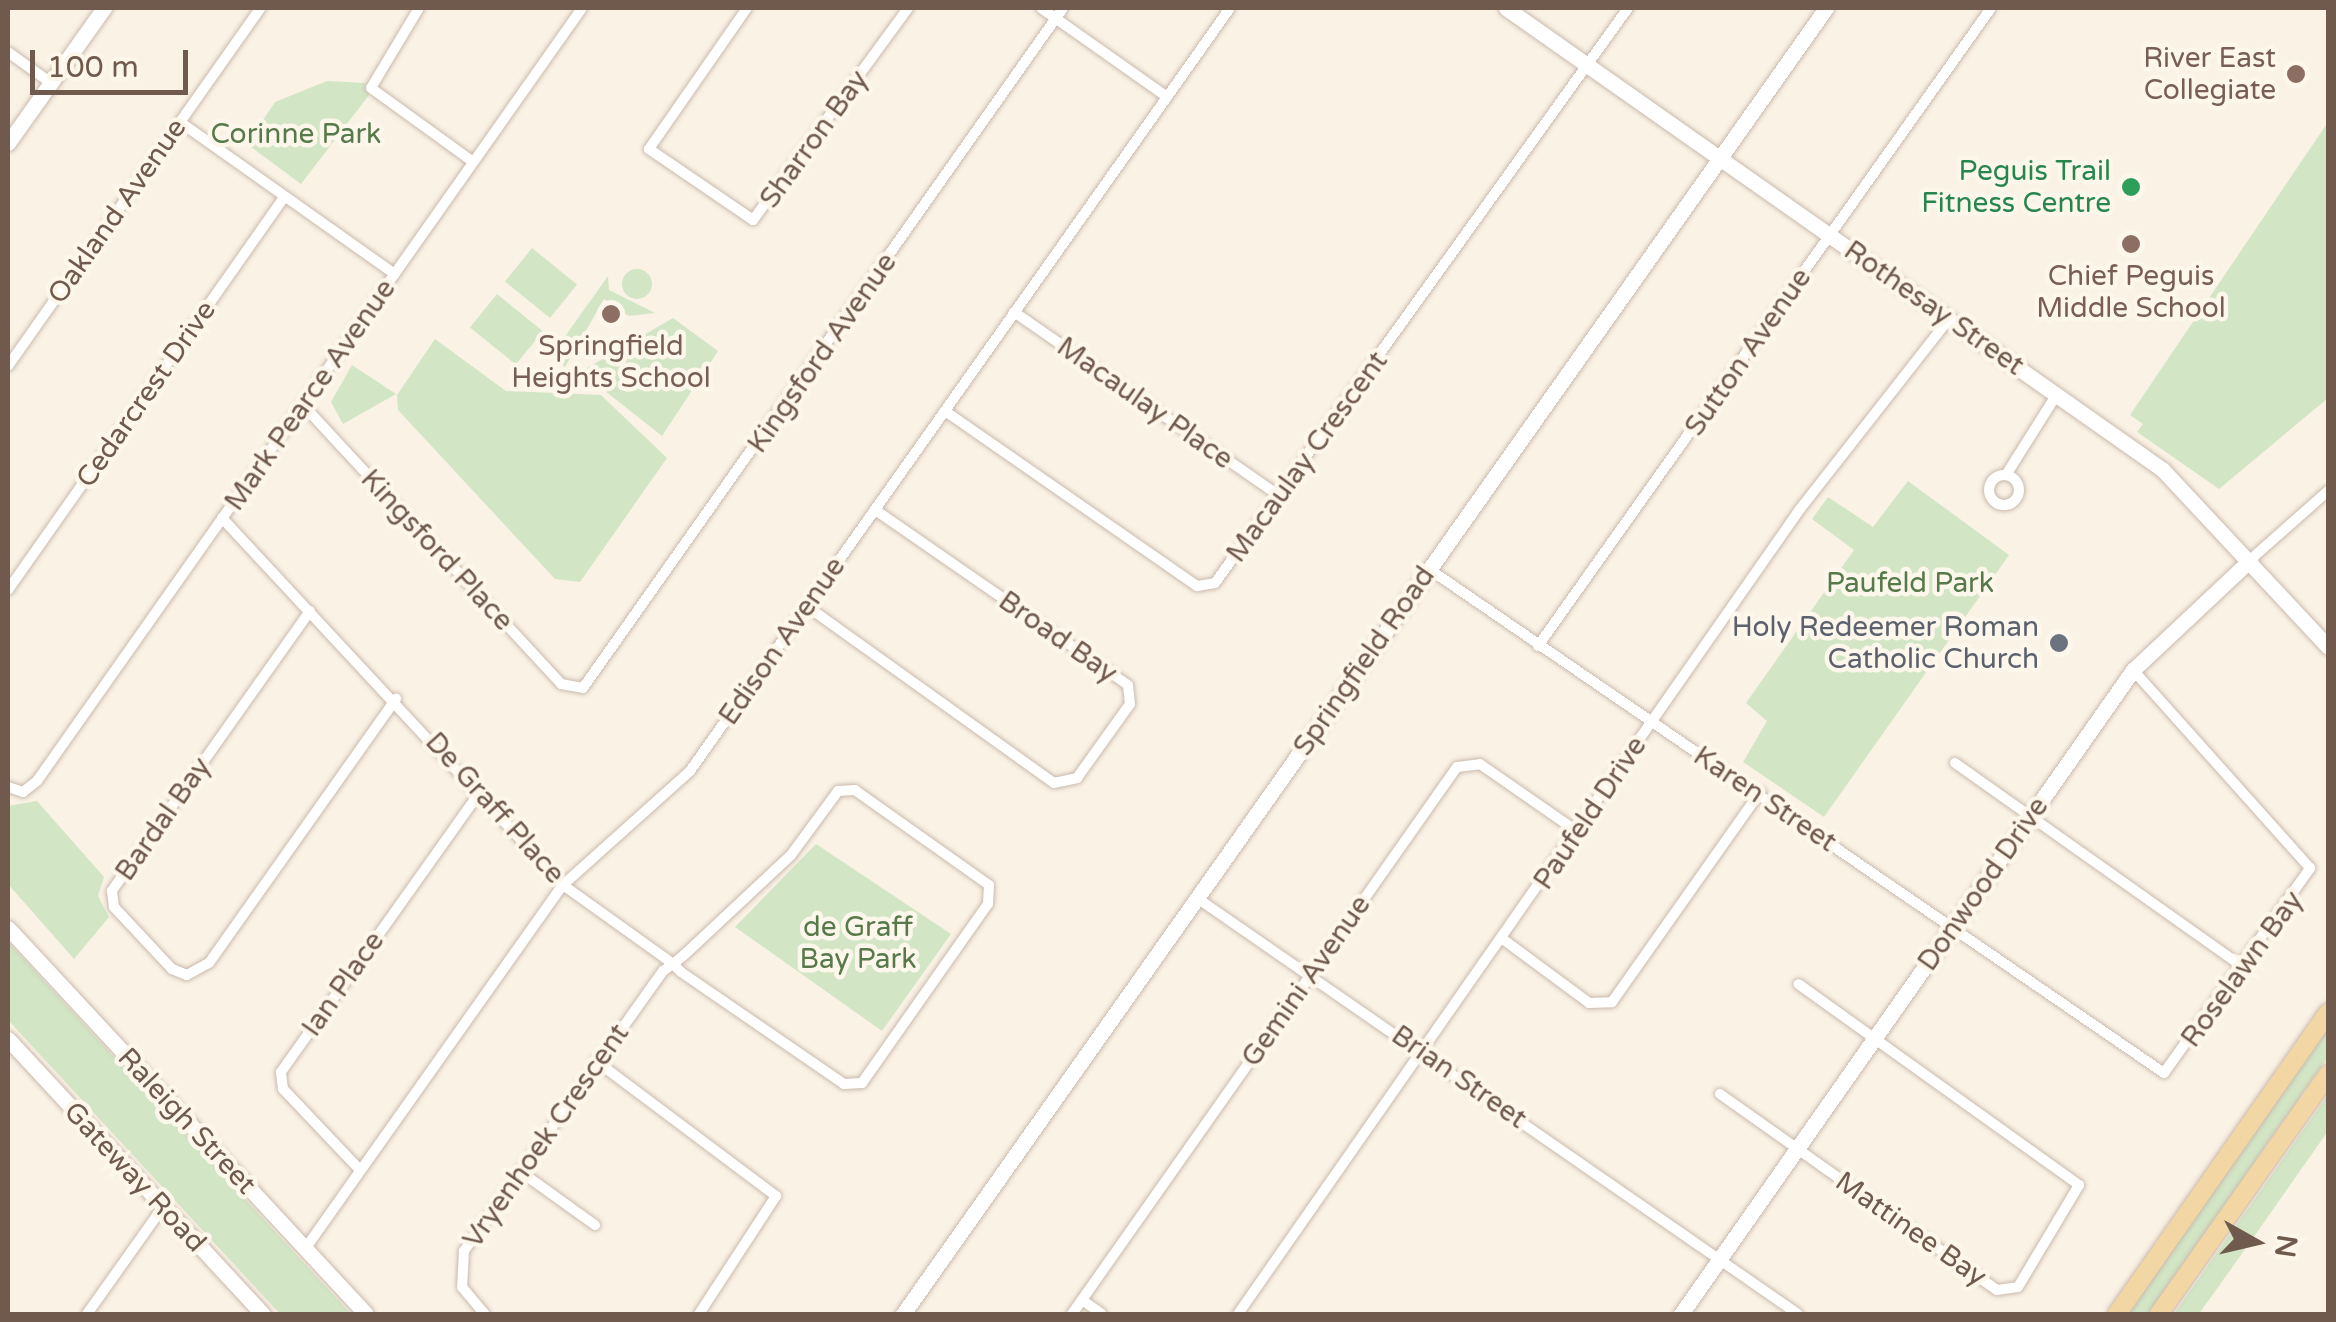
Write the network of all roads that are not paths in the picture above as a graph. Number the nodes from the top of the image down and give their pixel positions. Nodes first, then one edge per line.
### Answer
1 (104, 8) edge
2 (261, 8) edge
3 (419, 8) edge
4 (582, 8) edge
5 (746, 8) edge
6 (908, 8) edge
7 (1041, 8) edge
8 (1230, 8) edge
9 (1506, 8) edge
10 (1628, 8) edge
11 (1826, 8) edge
12 (1991, 8) edge
13 (1060, 13) edge
14 (8, 52) edge
15 (1587, 65) junction
16 (51, 82) junction
17 (1167, 96) junction
18 (180, 122) junction
19 (8, 143) edge
20 (1720, 158) junction
21 (472, 161) junction
22 (284, 198) junction
23 (1831, 235) junction
24 (395, 274) junction
25 (1014, 312) junction
26 (1950, 318) junction
27 (8, 366) edge
28 (2057, 394) junction
29 (303, 405) junction
30 (945, 411) junction
31 (2006, 475) dead end
32 (2328, 491) edge
33 (1277, 494) junction
34 (875, 510) junction
35 (222, 518) junction
36 (2250, 560) junction
37 (1429, 569) junction
38 (8, 590) edge
39 (808, 607) junction
40 (310, 611) junction
41 (1538, 646) junction
42 (2328, 647) edge
43 (2133, 670) junction
44 (575, 690) joint
45 (396, 699) junction
46 (1650, 724) junction
47 (1955, 763) dead end
48 (8, 787) edge
49 (481, 791) junction
50 (1760, 792) junction
51 (2031, 816) junction
52 (1578, 832) junction
53 (563, 885) junction
54 (1197, 898) junction
55 (8, 928) edge
56 (1952, 928) junction
57 (1504, 940) junction
58 (672, 964) junction
59 (2243, 967) junction
60 (1311, 974) junction
61 (1798, 984) dead end
62 (2328, 1013) edge
63 (8, 1038) edge
64 (1875, 1038) junction
65 (1423, 1052) junction
66 (596, 1062) junction
67 (2328, 1074) edge
68 (854, 1086) joint
69 (1720, 1094) dead end
70 (1798, 1148) junction
71 (360, 1170) junction
72 (521, 1172) junction
73 (163, 1207) junction
74 (594, 1224) dead end
75 (306, 1250) junction
76 (1720, 1258) junction
77 (1082, 1300) junction
78 (87, 1314) edge
79 (263, 1314) edge
80 (366, 1314) edge
81 (484, 1314) edge
82 (699, 1314) edge
83 (903, 1314) edge
84 (1072, 1314) edge
85 (1102, 1314) edge
86 (1238, 1314) edge
87 (1681, 1314) edge
88 (1798, 1314) edge
89 (2117, 1314) edge
90 (2159, 1314) edge

1 - 16 street
2 - 18 street, Oakland Avenue
3 - 21 street
4 - 21 street, Mark Pearce Avenue
5 - 6 street, Sharron Bay
7 - 13 street
8 - 17 street, Edison Avenue
9 - 15 street, Rothesay Street
10 - 15 street, Macaulay Crescent
11 - 20 street, Springfield Road
12 - 23 street, Sutton Avenue
13 - 17 street
13 - 44 street, Kingsford Avenue
14 - 16 street
15 - 20 street, Rothesay Street
15 - 33 street, Macaulay Crescent
16 - 19 street
17 - 25 street, Edison Avenue
18 - 22 street
18 - 27 street, Oakland Avenue
20 - 23 street, Rothesay Street
20 - 37 street, Springfield Road
21 - 24 street, Mark Pearce Avenue
22 - 24 street
22 - 38 street, Cedarcrest Drive
23 - 26 street, Rothesay Street
23 - 41 street, Sutton Avenue
24 - 29 street, Mark Pearce Avenue
25 - 30 street, Edison Avenue
25 - 33 street, Macaulay Place
26 - 28 street, Rothesay Street
26 - 46 street, Paufeld Drive
28 - 31 street
28 - 36 street, Rothesay Street
29 - 35 street, Mark Pearce Avenue
29 - 44 street, Kingsford Place
30 - 33 street, Macaulay Crescent
30 - 34 street, Edison Avenue
32 - 36 street, Donwood Drive
34 - 39 street, Edison Avenue
34 - 39 street, Broad Bay
35 - 40 street, De Graff Place
35 - 48 street, Mark Pearce Avenue
36 - 42 street, Rothesay Street
36 - 43 street, Donwood Drive
37 - 41 street, Karen Street
37 - 54 street, Springfield Road
39 - 53 street, Edison Avenue
40 - 45 street, De Graff Place
40 - 45 street, Bardal Bay
41 - 46 street, Karen Street
43 - 51 street, Donwood Drive
43 - 59 street, Roselawn Bay
45 - 49 street, De Graff Place
46 - 50 street, Karen Street
46 - 52 street, Paufeld Drive
47 - 51 street
49 - 53 street, De Graff Place
49 - 71 street, Ian Place
50 - 56 street, Karen Street
50 - 57 street
51 - 56 street, Donwood Drive
51 - 59 street
52 - 57 street, Paufeld Drive
52 - 60 street, Gemini Avenue
53 - 58 street, De Graff Place
53 - 71 street, Edison Avenue
54 - 60 street, Brian Street
54 - 83 street, Springfield Road
55 - 75 street, Raleigh Street
56 - 59 street, Roselawn Bay
56 - 64 street, Donwood Drive
57 - 65 street, Paufeld Drive
58 - 66 street, Vryenhoek Crescent
58 - 68 street, De Graff Place
58 - 68 street, Vryenhoek Crescent
60 - 65 street, Brian Street
60 - 77 street, Gemini Avenue
61 - 64 street
62 - 89 main road
63 - 73 street, Gateway Road
64 - 70 street, Donwood Drive
64 - 70 street, Mattinee Bay
65 - 76 street, Brian Street
65 - 86 street, Paufeld Drive
66 - 72 street, Vryenhoek Crescent
66 - 82 street
67 - 90 main road
69 - 70 street
70 - 76 street, Donwood Drive
71 - 75 street, Edison Avenue
72 - 74 street
72 - 81 street, Vryenhoek Crescent
73 - 78 street
73 - 79 street, Gateway Road
75 - 80 street, Raleigh Street
76 - 87 street, Donwood Drive
76 - 88 street, Brian Street
77 - 84 street, Gemini Avenue
77 - 85 street

